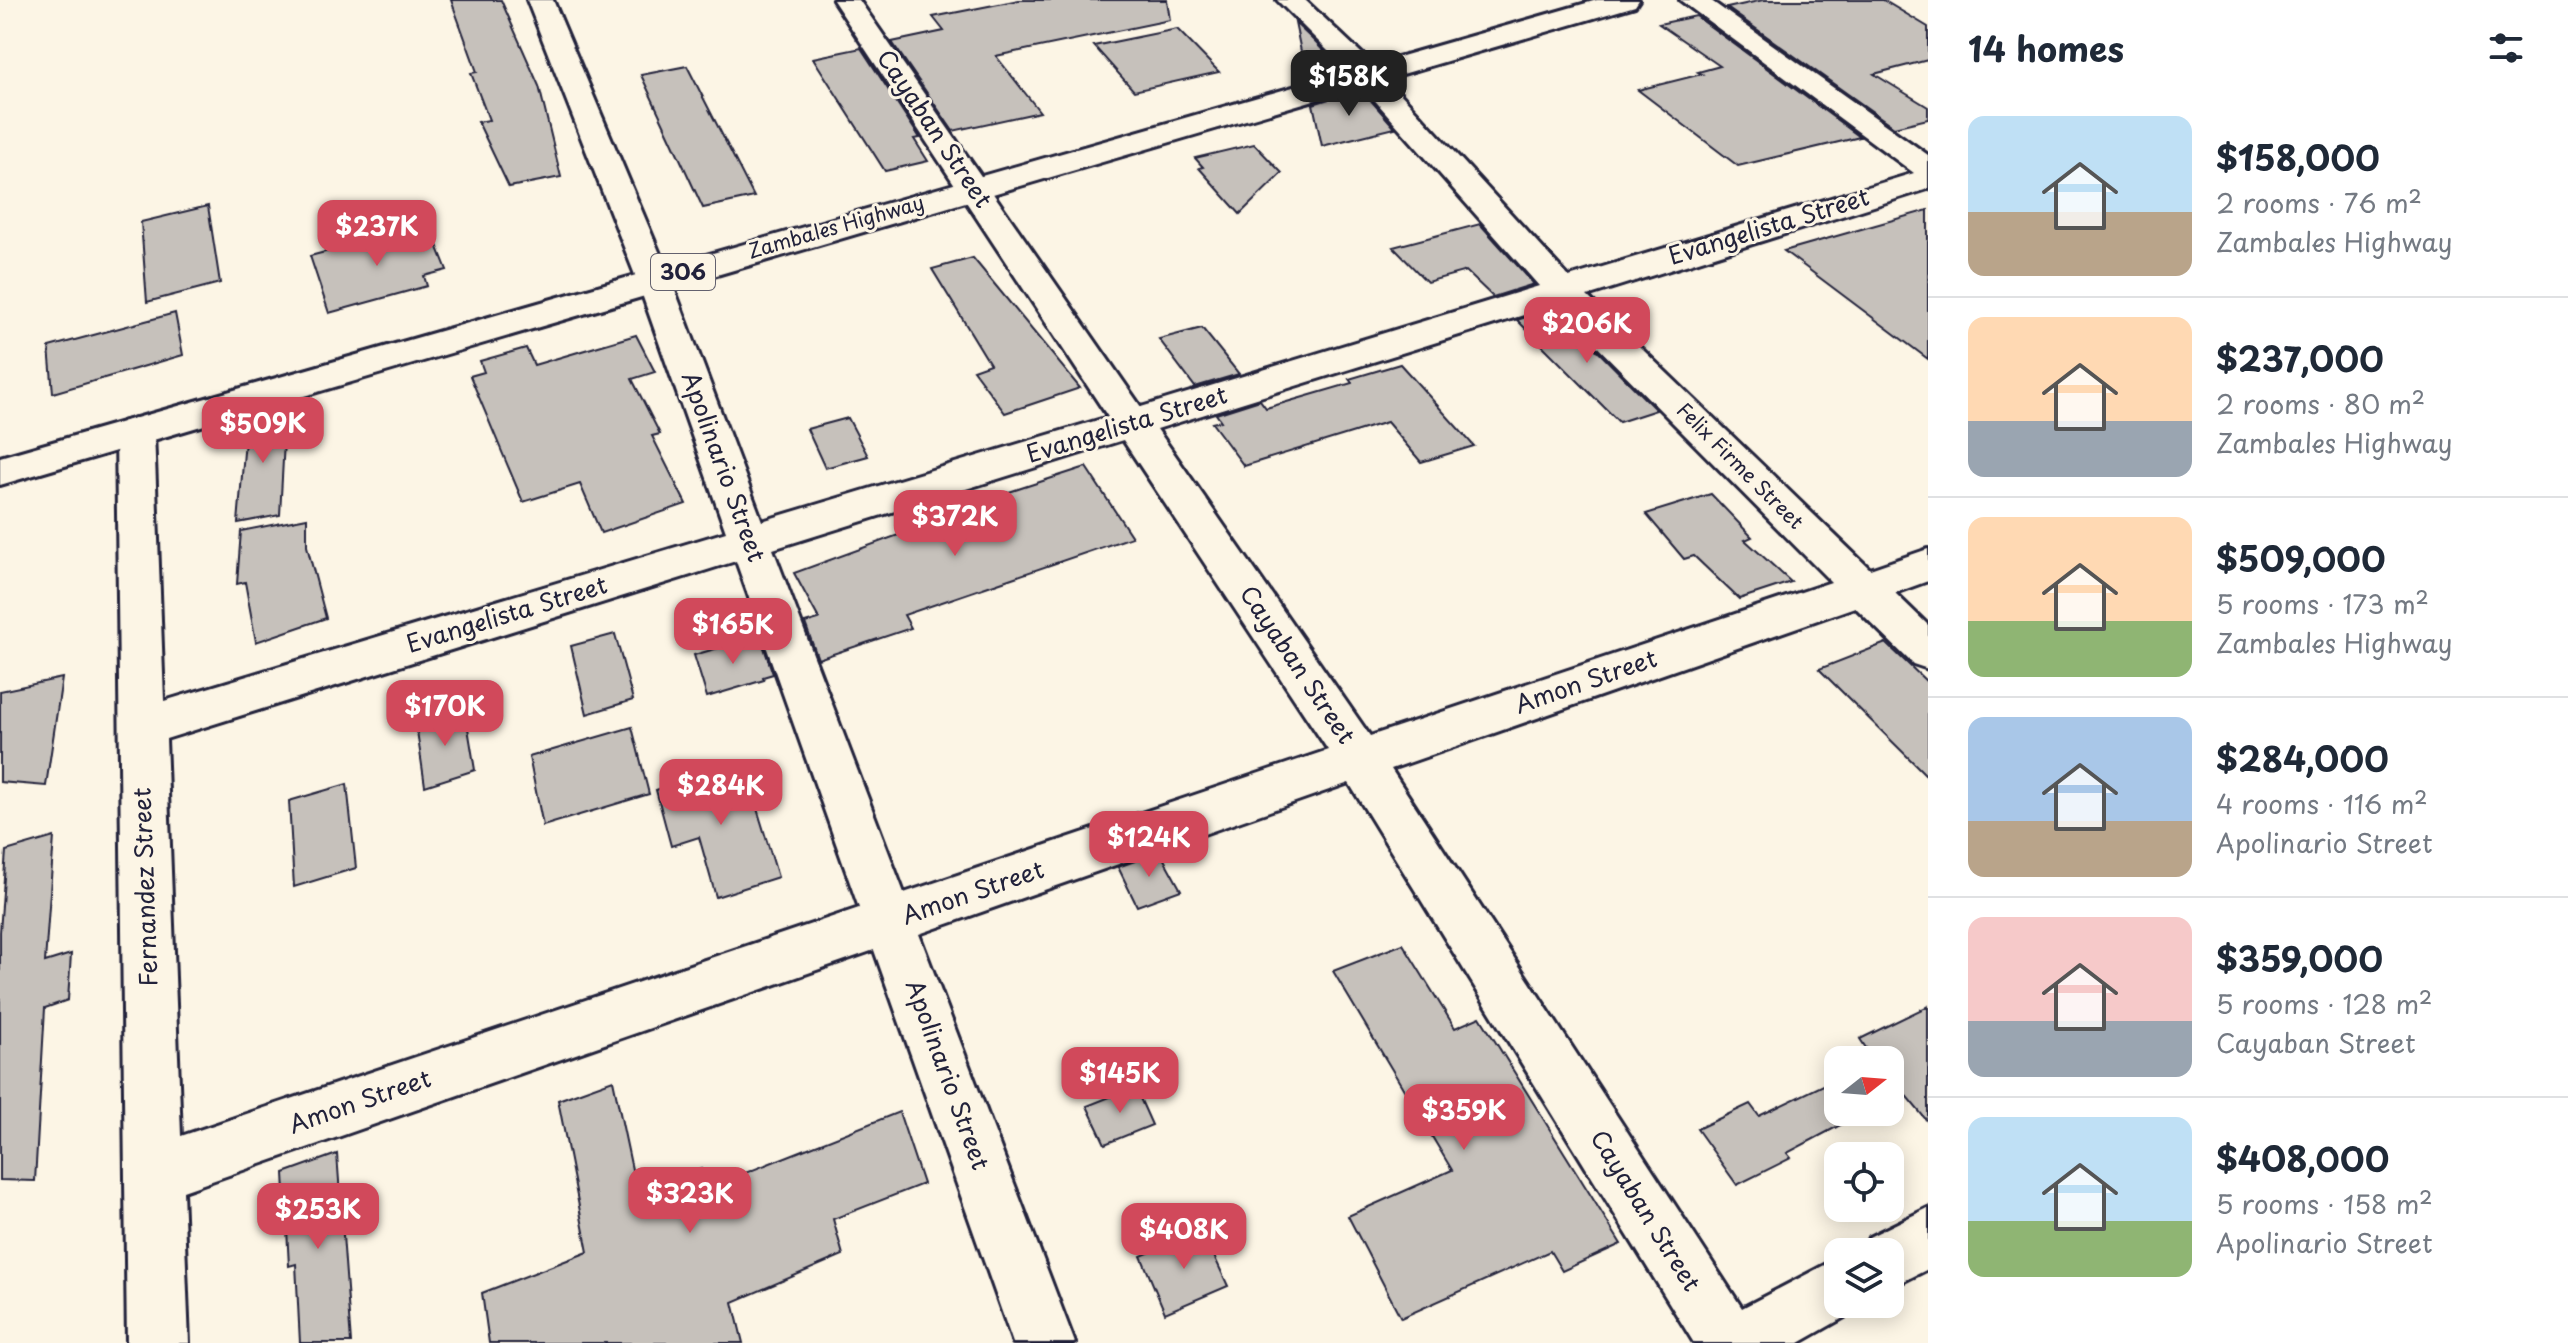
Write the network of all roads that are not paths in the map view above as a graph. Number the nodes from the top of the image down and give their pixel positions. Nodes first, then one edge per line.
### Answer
1 (540, 0) edge
2 (846, 0) edge
3 (1290, 0) edge
4 (1626, 0) edge
5 (1693, 0) edge
6 (1366, 73) junction
7 (1928, 169) edge
8 (1928, 179) edge
9 (974, 187) junction
10 (654, 280) junction
11 (1562, 291) junction
12 (1133, 423) junction
13 (135, 431) junction
14 (0, 471) edge
15 (751, 541) junction
16 (1928, 565) edge
17 (1862, 587) junction
18 (1928, 652) edge
19 (142, 727) junction
20 (1360, 760) junction
21 (891, 921) junction
22 (154, 1173) junction
23 (1928, 1237) edge
24 (1904, 1250) edge
25 (1824, 1296) edge
26 (158, 1343) edge
27 (1044, 1343) edge
28 (1729, 1343) edge
29 (1739, 1343) edge

1 - 10 street, Apolinario Street
2 - 9 street, Cayaban Street
3 - 6 street, Felix Firme Street
4 - 6 street, Zambales Highway / 306
5 - 7 street
6 - 9 street, Zambales Highway / 306
6 - 11 street, Felix Firme Street
8 - 11 street, Evangelista Street
9 - 10 street, Zambales Highway / 306
9 - 12 street, Cayaban Street
10 - 13 street, Zambales Highway / 306
10 - 15 street, Apolinario Street
11 - 12 street, Evangelista Street
11 - 17 street, Felix Firme Street
12 - 15 street, Evangelista Street
12 - 20 street, Cayaban Street
13 - 14 street, Zambales Highway / 306
13 - 19 street, Fernandez Street
15 - 19 street, Evangelista Street
15 - 21 street, Apolinario Street
16 - 17 street, Amon Street
17 - 18 street, Felix Firme Street
17 - 20 street, Amon Street
19 - 22 street, Fernandez Street
20 - 21 street, Amon Street
20 - 28 street, Cayaban Street
21 - 22 street, Amon Street
21 - 27 street, Apolinario Street
22 - 26 street, Fernandez Street
23 - 24 street
25 - 29 street

